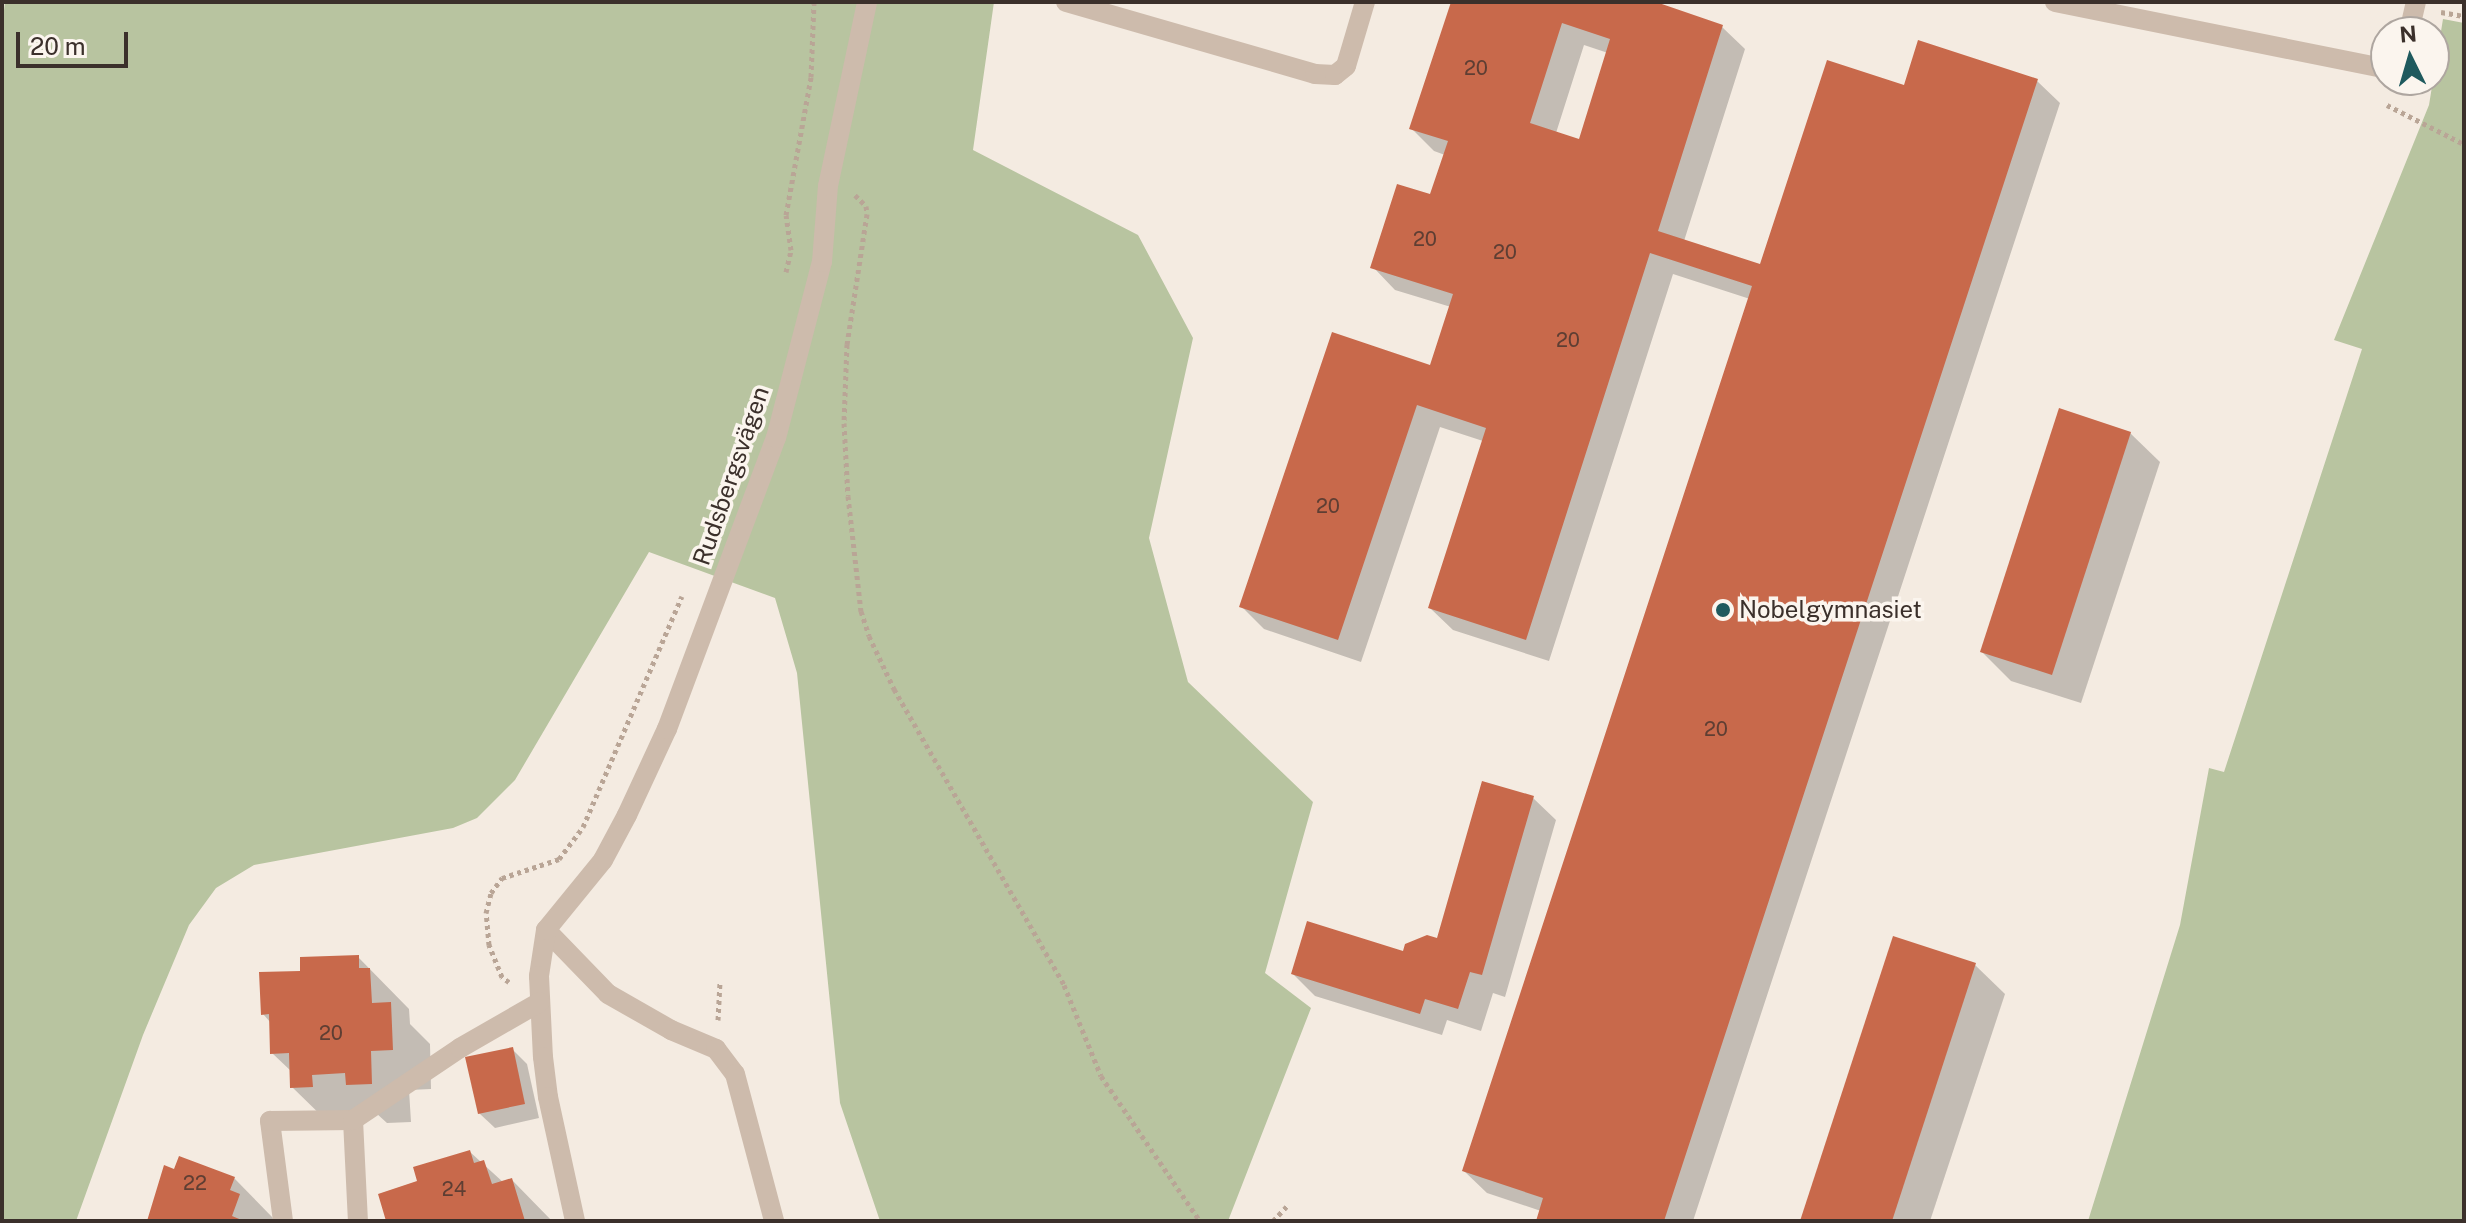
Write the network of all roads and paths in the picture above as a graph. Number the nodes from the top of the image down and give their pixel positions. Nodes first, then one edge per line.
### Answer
1 (814, 2) edge
2 (867, 2) edge
3 (1066, 2) edge
4 (1365, 2) edge
5 (2055, 2) edge
6 (2438, 11) dead end
7 (2464, 16) edge
8 (2370, 66) edge
9 (2387, 105) dead end
10 (2464, 144) edge
11 (843, 189) dead end
12 (784, 281) dead end
13 (685, 589) dead end
14 (546, 930) junction
15 (540, 1002) junction
16 (353, 1120) junction
17 (1288, 1205) dead end
18 (283, 1221) edge
19 (358, 1221) edge
20 (575, 1221) edge
21 (774, 1221) edge
22 (1200, 1221) edge
23 (1273, 1221) edge

1 - 12 path
2 - 14 street, Rudsbergsvägen
3 - 4 street
5 - 8 street
6 - 7 path
9 - 10 path
11 - 22 path
13 - 15 path
14 - 15 street
14 - 21 street
15 - 16 street
15 - 20 street
16 - 18 street
16 - 19 street
17 - 23 path

